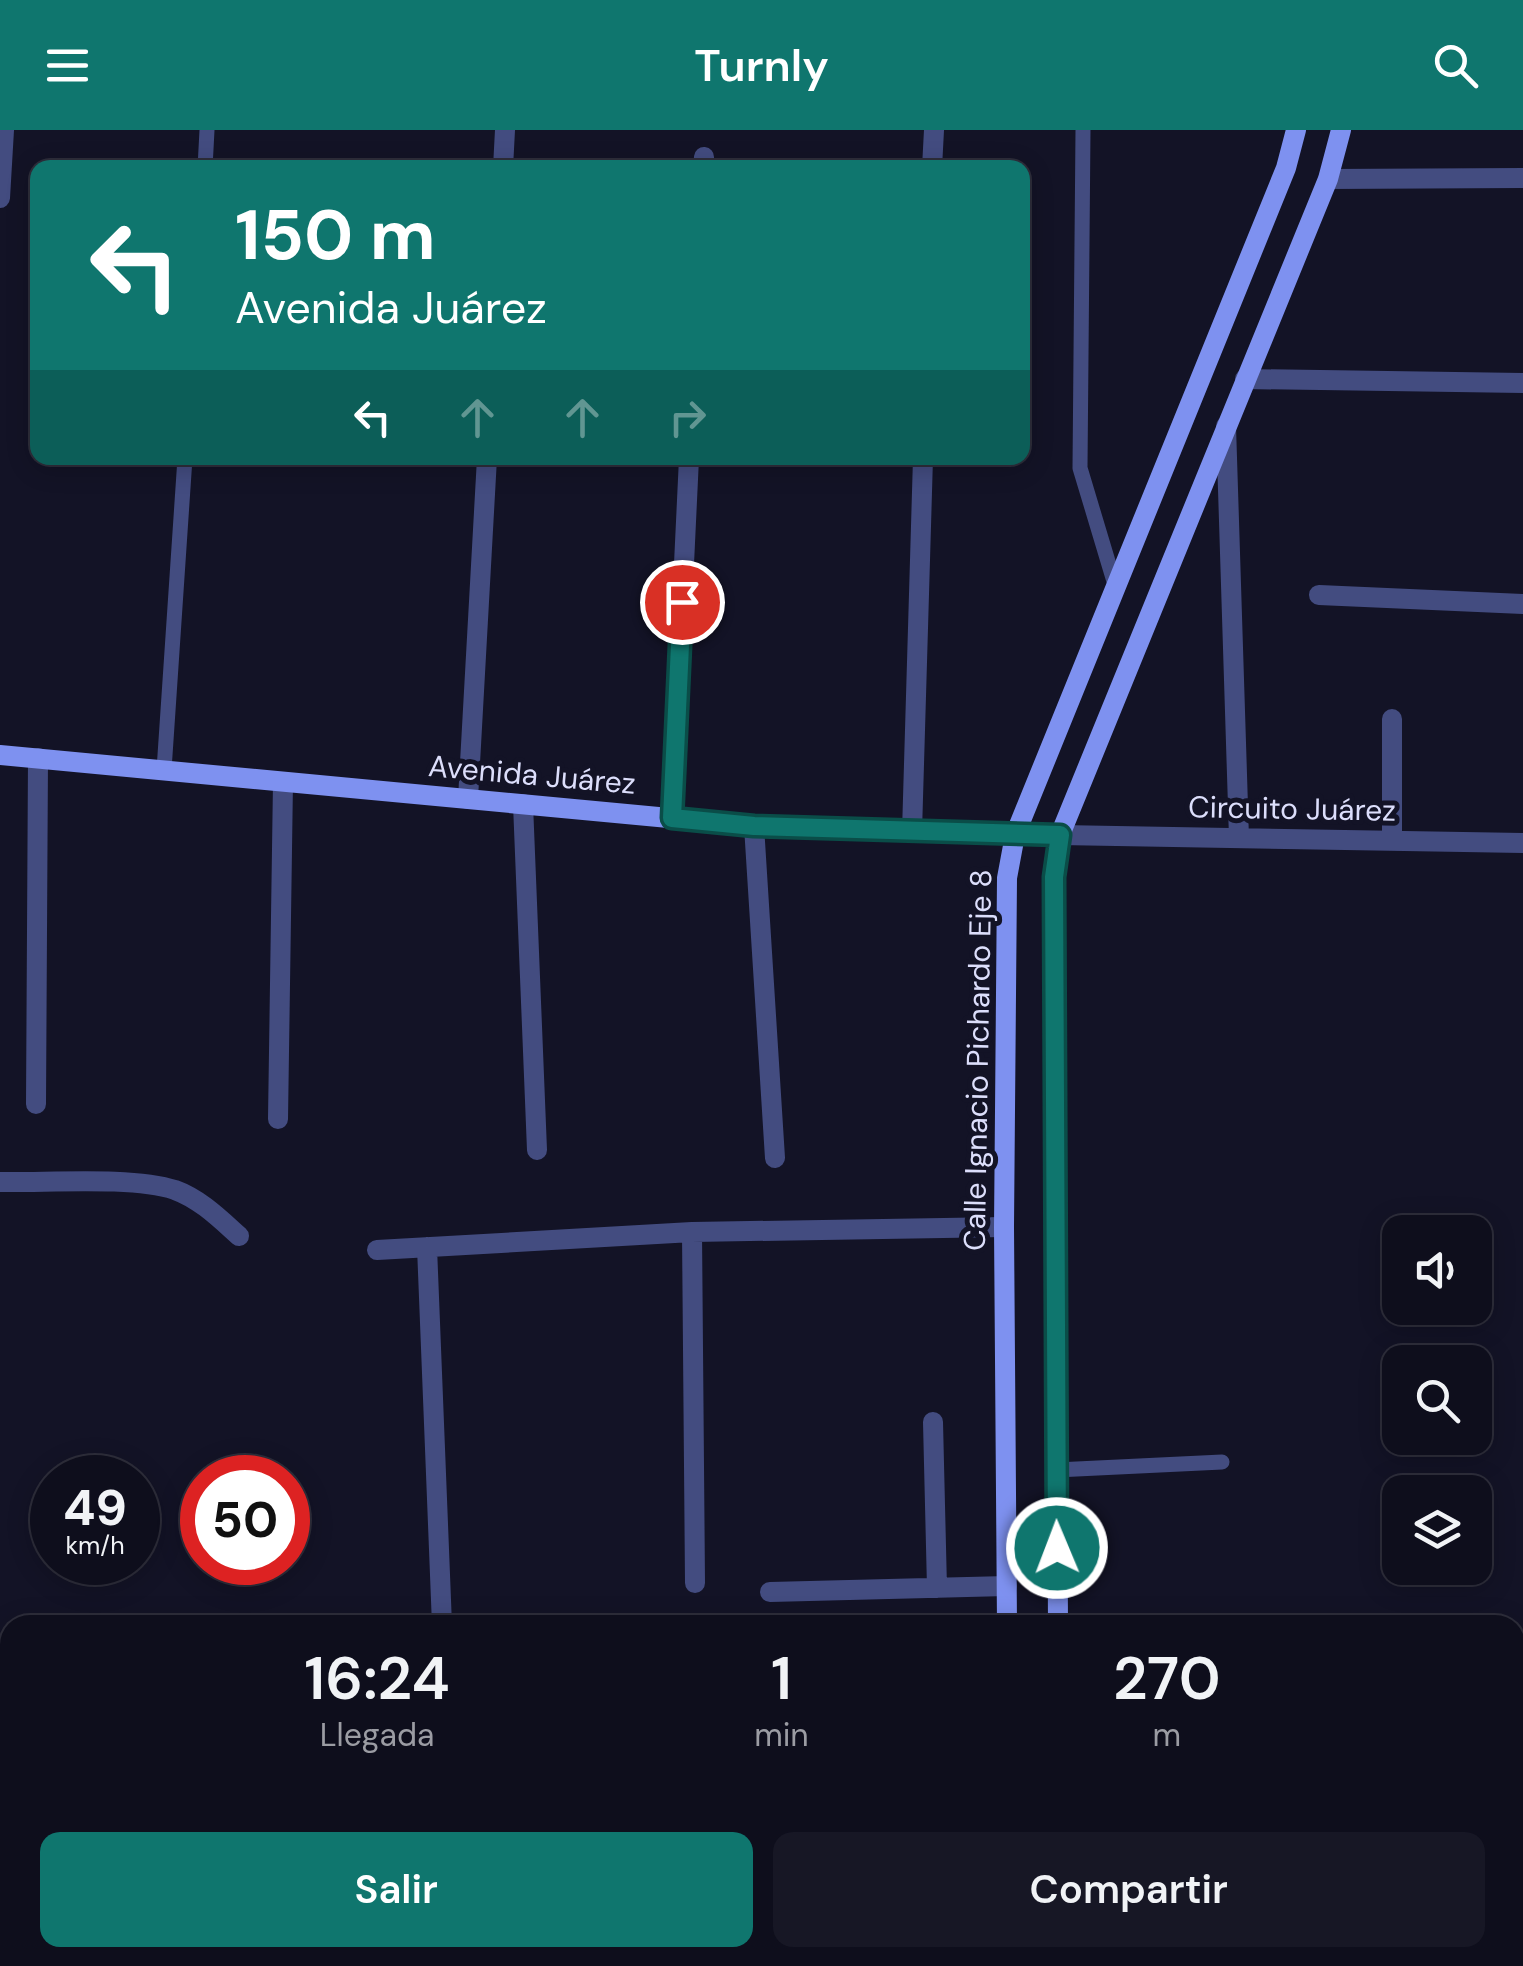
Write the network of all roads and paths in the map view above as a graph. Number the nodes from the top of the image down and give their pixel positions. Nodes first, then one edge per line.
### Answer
1 (4, 130) edge
2 (207, 130) edge
3 (505, 130) edge
4 (934, 130) edge
5 (1083, 130) edge
6 (1296, 130) edge
7 (1340, 130) edge
8 (205, 160) edge
9 (503, 160) edge
10 (932, 160) edge
11 (1328, 178) junction
12 (1523, 178) edge
13 (0, 198) edge
14 (1245, 379) junction
15 (1523, 382) edge
16 (1226, 424) junction
17 (185, 465) edge
18 (487, 465) edge
19 (689, 465) edge
20 (923, 465) edge
21 (1116, 588) junction
22 (1319, 595) dead end
23 (1523, 604) edge
24 (1392, 719) dead end
25 (0, 755) edge
26 (38, 758) junction
27 (164, 770) junction
28 (283, 782) junction
29 (468, 799) junction
30 (524, 804) junction
31 (672, 818) junction
32 (754, 826) junction
33 (912, 832) junction
34 (1060, 835) junction
35 (1015, 836) junction
36 (1239, 838) junction
37 (1392, 841) junction
38 (1523, 843) edge
39 (36, 1104) dead end
40 (278, 1119) dead end
41 (537, 1150) dead end
42 (775, 1158) dead end
43 (0, 1182) edge
44 (1004, 1227) junction
45 (692, 1232) junction
46 (239, 1236) dead end
47 (426, 1247) junction
48 (377, 1250) dead end
49 (933, 1422) dead end
50 (1222, 1462) dead end
51 (1056, 1470) junction
52 (695, 1583) dead end
53 (1007, 1586) junction
54 (937, 1588) junction
55 (770, 1592) dead end
56 (442, 1615) edge
57 (1007, 1615) edge
58 (1058, 1615) edge

1 - 13 street
2 - 8 lane
3 - 9 street
4 - 10 street
5 - 21 lane
6 - 21 main road, Calle Ignacio Pichardo Eje 8
7 - 11 main road
11 - 12 street
11 - 14 main road
14 - 15 street
14 - 16 main road
16 - 34 main road
16 - 36 street
17 - 27 lane
18 - 29 street
19 - 31 street
20 - 33 street
21 - 35 main road, Calle Ignacio Pichardo Eje 8
22 - 23 street
24 - 37 street
25 - 26 main road, Avenida Juárez
26 - 27 main road, Avenida Juárez
26 - 39 street
27 - 28 main road, Avenida Juárez
28 - 29 main road, Avenida Juárez
28 - 40 street
29 - 30 main road, Avenida Juárez
30 - 31 main road, Avenida Juárez
30 - 41 street
31 - 32 main road, Avenida Juárez
32 - 33 main road, Avenida Juárez
32 - 42 street
33 - 35 main road, Avenida Juárez
34 - 35 main road, Avenida Juárez
34 - 36 street, Circuito Juárez
34 - 51 main road
35 - 44 main road, Calle Ignacio Pichardo Eje 8
36 - 37 street, Circuito Juárez
37 - 38 street, Circuito Juárez
43 - 46 street
44 - 45 street
44 - 53 main road, Calle Ignacio Pichardo Eje 8
45 - 47 street
45 - 52 street
47 - 48 street
47 - 56 street
49 - 54 street
50 - 51 lane
51 - 58 main road
53 - 54 street
53 - 57 main road, Calle Ignacio Pichardo Eje 8
54 - 55 street

